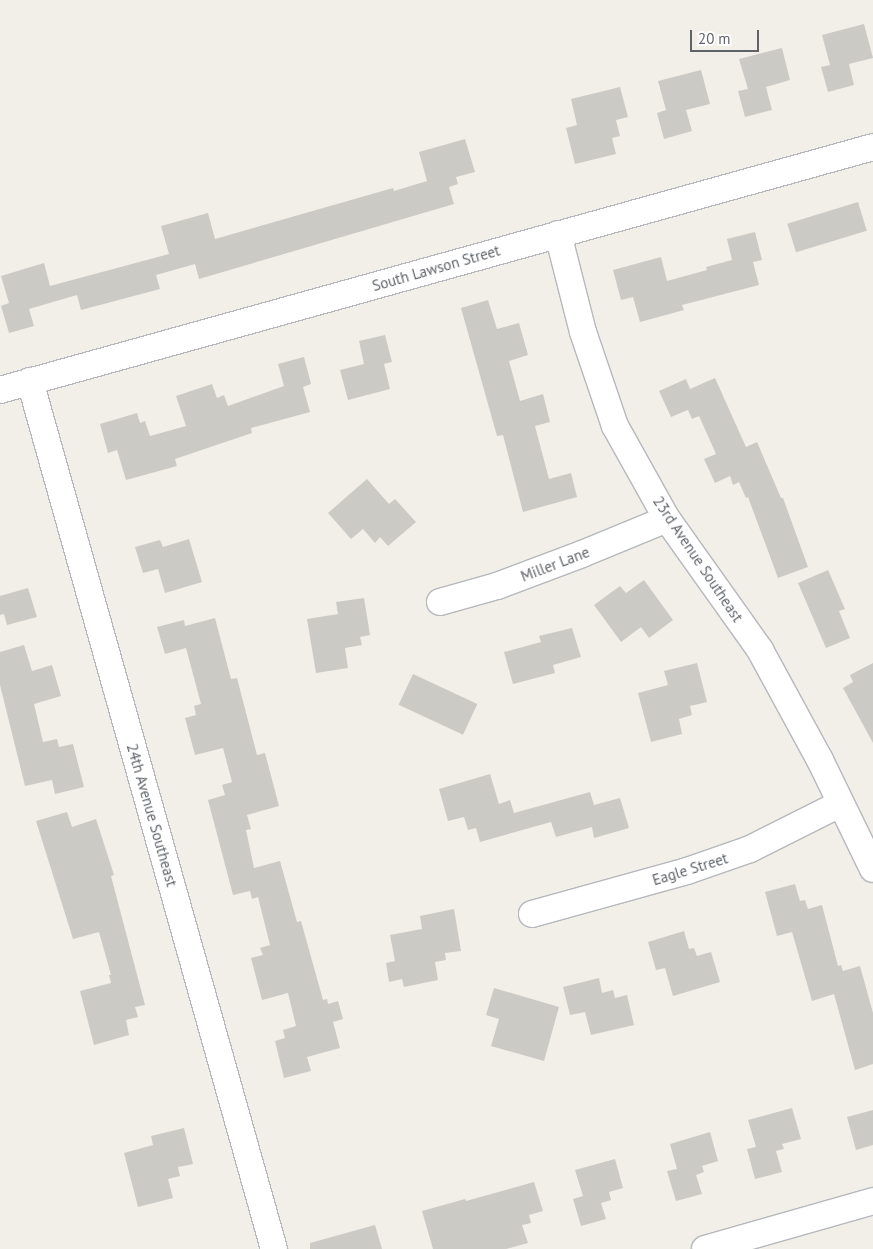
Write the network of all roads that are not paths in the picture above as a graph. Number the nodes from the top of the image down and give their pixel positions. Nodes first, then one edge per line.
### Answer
1 (873, 147) edge
2 (558, 234) junction
3 (30, 381) junction
4 (0, 390) edge
5 (666, 519) junction
6 (440, 602) dead end
7 (840, 804) junction
8 (873, 869) edge
9 (532, 914) dead end
10 (873, 1201) edge
11 (274, 1249) edge
12 (705, 1249) edge

1 - 2 street, South Lawson Street
2 - 3 street, South Lawson Street
2 - 5 street, 23rd Avenue Southeast
3 - 4 street, South Lawson Street
3 - 11 street, 24th Avenue Southeast
5 - 6 street, Miller Lane
5 - 7 street, 23rd Avenue Southeast
7 - 8 street, 23rd Avenue Southeast
7 - 9 street, Eagle Street
10 - 12 street

